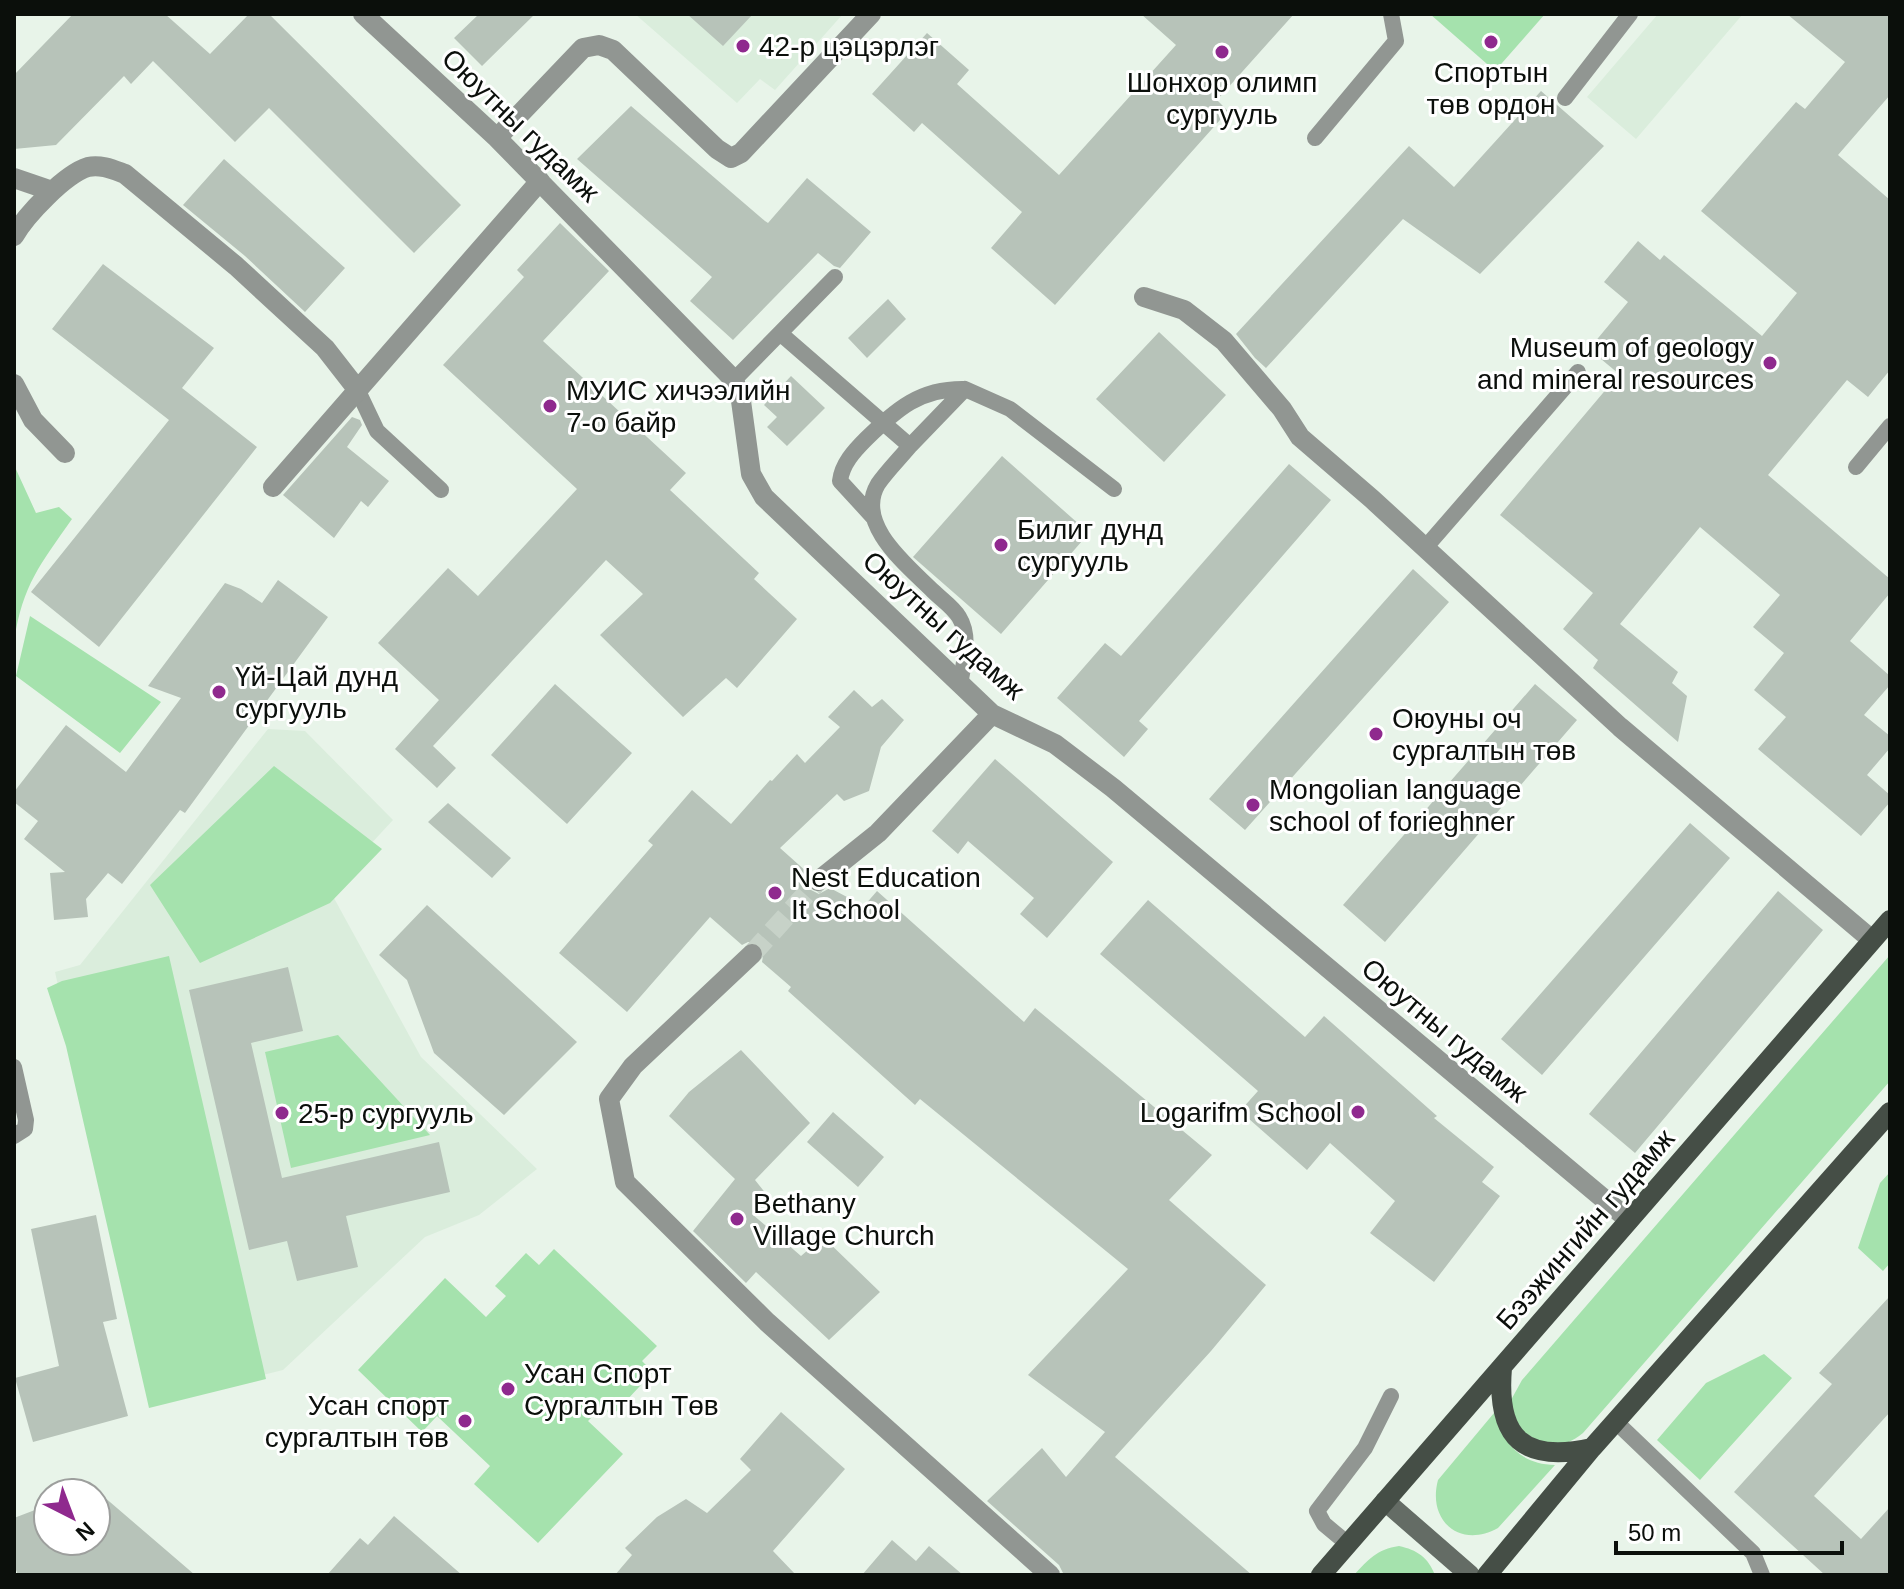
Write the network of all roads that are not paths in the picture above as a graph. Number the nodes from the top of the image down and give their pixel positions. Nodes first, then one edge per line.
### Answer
1 (363, 14) edge
2 (871, 14) edge
3 (1391, 14) edge
4 (1630, 14) edge
5 (1565, 98) dead end
6 (497, 138) junction
7 (1315, 138) dead end
8 (14, 178) edge
9 (540, 181) junction
10 (52, 191) junction
11 (14, 236) edge
12 (835, 277) dead end
13 (1144, 297) dead end
14 (781, 334) junction
15 (1578, 372) dead end
16 (734, 380) junction
17 (14, 384) edge
18 (357, 389) junction
19 (965, 389) junction
20 (883, 423) junction
21 (1890, 426) edge
22 (910, 446) junction
23 (65, 453) dead end
24 (1856, 467) dead end
25 (273, 487) dead end
26 (1114, 489) dead end
27 (441, 490) dead end
28 (873, 517) junction
29 (1425, 548) junction
30 (960, 684) junction
31 (992, 714) junction
32 (818, 881) tunnel mouth
33 (1890, 920) edge
34 (1872, 940) junction
35 (752, 954) tunnel mouth
36 (14, 1067) edge
37 (1890, 1112) edge
38 (14, 1136) edge
39 (1629, 1220) junction
40 (1502, 1368) junction
41 (1391, 1396) dead end
42 (1616, 1422) junction
43 (1592, 1448) junction
44 (1385, 1501) junction
45 (1348, 1544) junction
46 (1050, 1575) edge
47 (1321, 1575) edge
48 (1470, 1575) edge
49 (1487, 1575) edge
50 (1762, 1575) edge

1 - 6 street, Оюутны гудамж
2 - 6 street
3 - 7 lane
4 - 5 lane
6 - 9 street, Оюутны гудамж
8 - 10 street
9 - 16 street, Оюутны гудамж
9 - 18 street
10 - 11 street
10 - 18 street
12 - 14 lane
13 - 29 street
14 - 16 lane
14 - 20 lane
15 - 29 lane
16 - 30 street, Оюутны гудамж
17 - 23 street
18 - 25 street
18 - 27 lane
19 - 20 lane
19 - 22 lane
19 - 26 lane
20 - 22 lane
20 - 28 lane
21 - 24 lane
22 - 28 lane
28 - 30 lane
29 - 34 street
30 - 31 street, Оюутны гудамж
31 - 32 street
31 - 39 street, Оюутны гудамж
33 - 34 main road, Бээжингийн гудамж
34 - 39 main road, Бээжингийн гудамж
35 - 46 street
36 - 38 lane
37 - 42 main road
39 - 40 main road, Бээжингийн гудамж
40 - 43 main road
40 - 44 main road, Бээжингийн гудамж
41 - 45 lane
42 - 43 main road
42 - 50 lane
43 - 49 main road
44 - 45 main road, Бээжингийн гудамж
44 - 48 main road
45 - 47 main road, Бээжингийн гудамж

